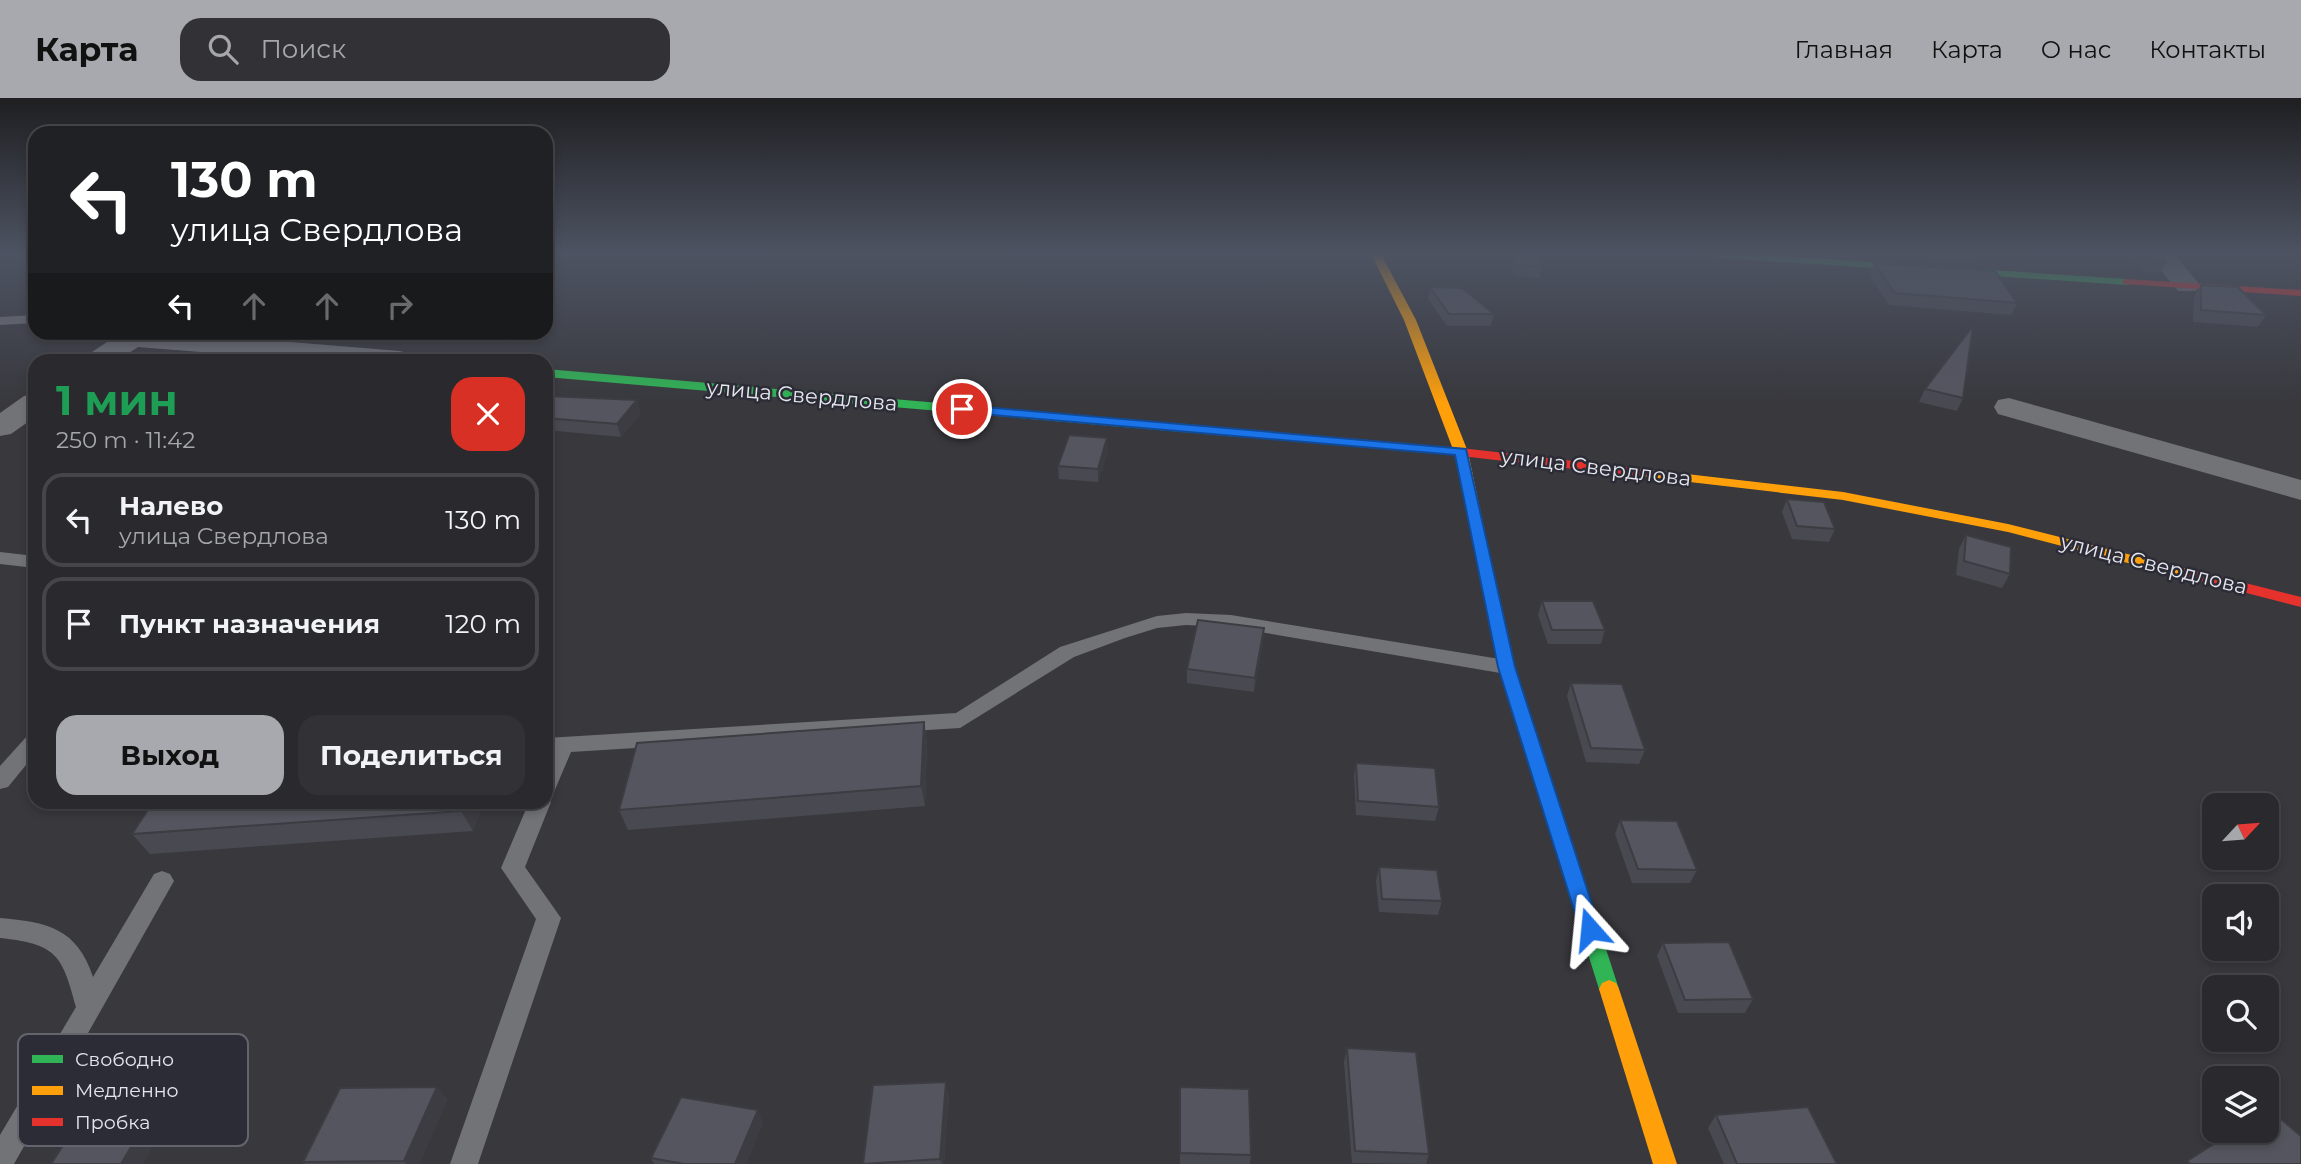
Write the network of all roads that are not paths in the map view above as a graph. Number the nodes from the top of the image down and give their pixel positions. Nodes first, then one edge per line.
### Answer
1 (1402, 304) edge
2 (28, 319) edge
3 (0, 321) edge
4 (124, 340) edge
5 (194, 340) edge
6 (107, 354) edge
7 (338, 354) edge
8 (553, 374) edge
9 (2009, 407) dead end
10 (28, 408) edge
11 (0, 426) edge
12 (1461, 452) junction
13 (2301, 490) edge
14 (0, 558) edge
15 (28, 561) edge
16 (2301, 602) edge
17 (1506, 667) junction
18 (554, 746) edge
19 (28, 748) edge
20 (0, 781) edge
21 (537, 809) edge
22 (162, 881) dead end
23 (0, 928) edge
24 (88, 1006) junction
25 (72, 1034) edge
26 (18, 1130) edge
27 (0, 1162) edge
28 (464, 1164) edge
29 (1665, 1164) edge

1 - 12 street
2 - 3 lane
4 - 6 street
5 - 7 street
8 - 12 street, улица Свердлова
9 - 13 street
10 - 11 street
12 - 16 street, улица Свердлова
12 - 17 street
14 - 15 lane
17 - 18 lane
17 - 29 street
19 - 20 lane
21 - 28 lane
22 - 24 lane
23 - 24 lane
24 - 25 lane
26 - 27 lane

